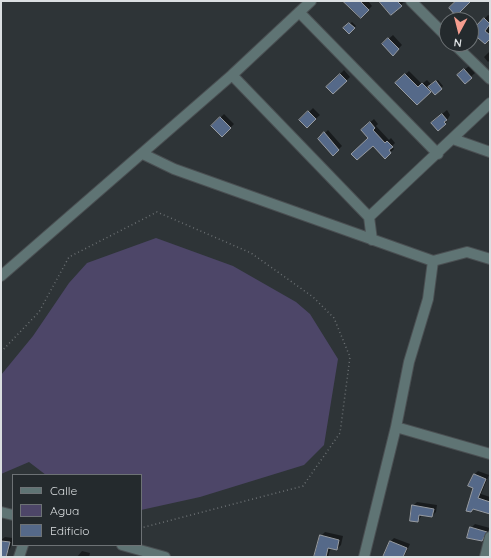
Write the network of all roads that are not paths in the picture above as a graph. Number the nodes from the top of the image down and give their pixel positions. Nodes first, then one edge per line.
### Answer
1 (311, 1) edge
2 (411, 1) edge
3 (299, 12) junction
4 (439, 29) edge
5 (462, 52) edge
6 (232, 75) junction
7 (490, 79) edge
8 (490, 103) edge
9 (453, 139) junction
10 (490, 152) edge
11 (143, 154) junction
12 (438, 154) junction
13 (369, 217) junction
14 (372, 240) junction
15 (490, 259) edge
16 (433, 261) junction
17 (1, 276) edge
18 (396, 427) junction
19 (490, 454) edge
20 (1, 512) edge
21 (12, 515) edge
22 (490, 536) edge
23 (23, 546) edge
24 (124, 546) edge
25 (138, 553) edge
26 (19, 557) edge
27 (165, 557) edge
28 (364, 557) edge
29 (485, 557) edge

1 - 3 street
2 - 4 street
3 - 6 street
3 - 12 street
5 - 7 street
6 - 11 street
6 - 13 street
8 - 9 street
9 - 10 street
9 - 12 street
11 - 14 street
11 - 17 street
12 - 13 street
13 - 14 street
14 - 16 street
15 - 16 street
16 - 18 street
18 - 19 street
18 - 28 street
20 - 21 street
22 - 29 street
23 - 26 street
24 - 25 street
25 - 27 street

